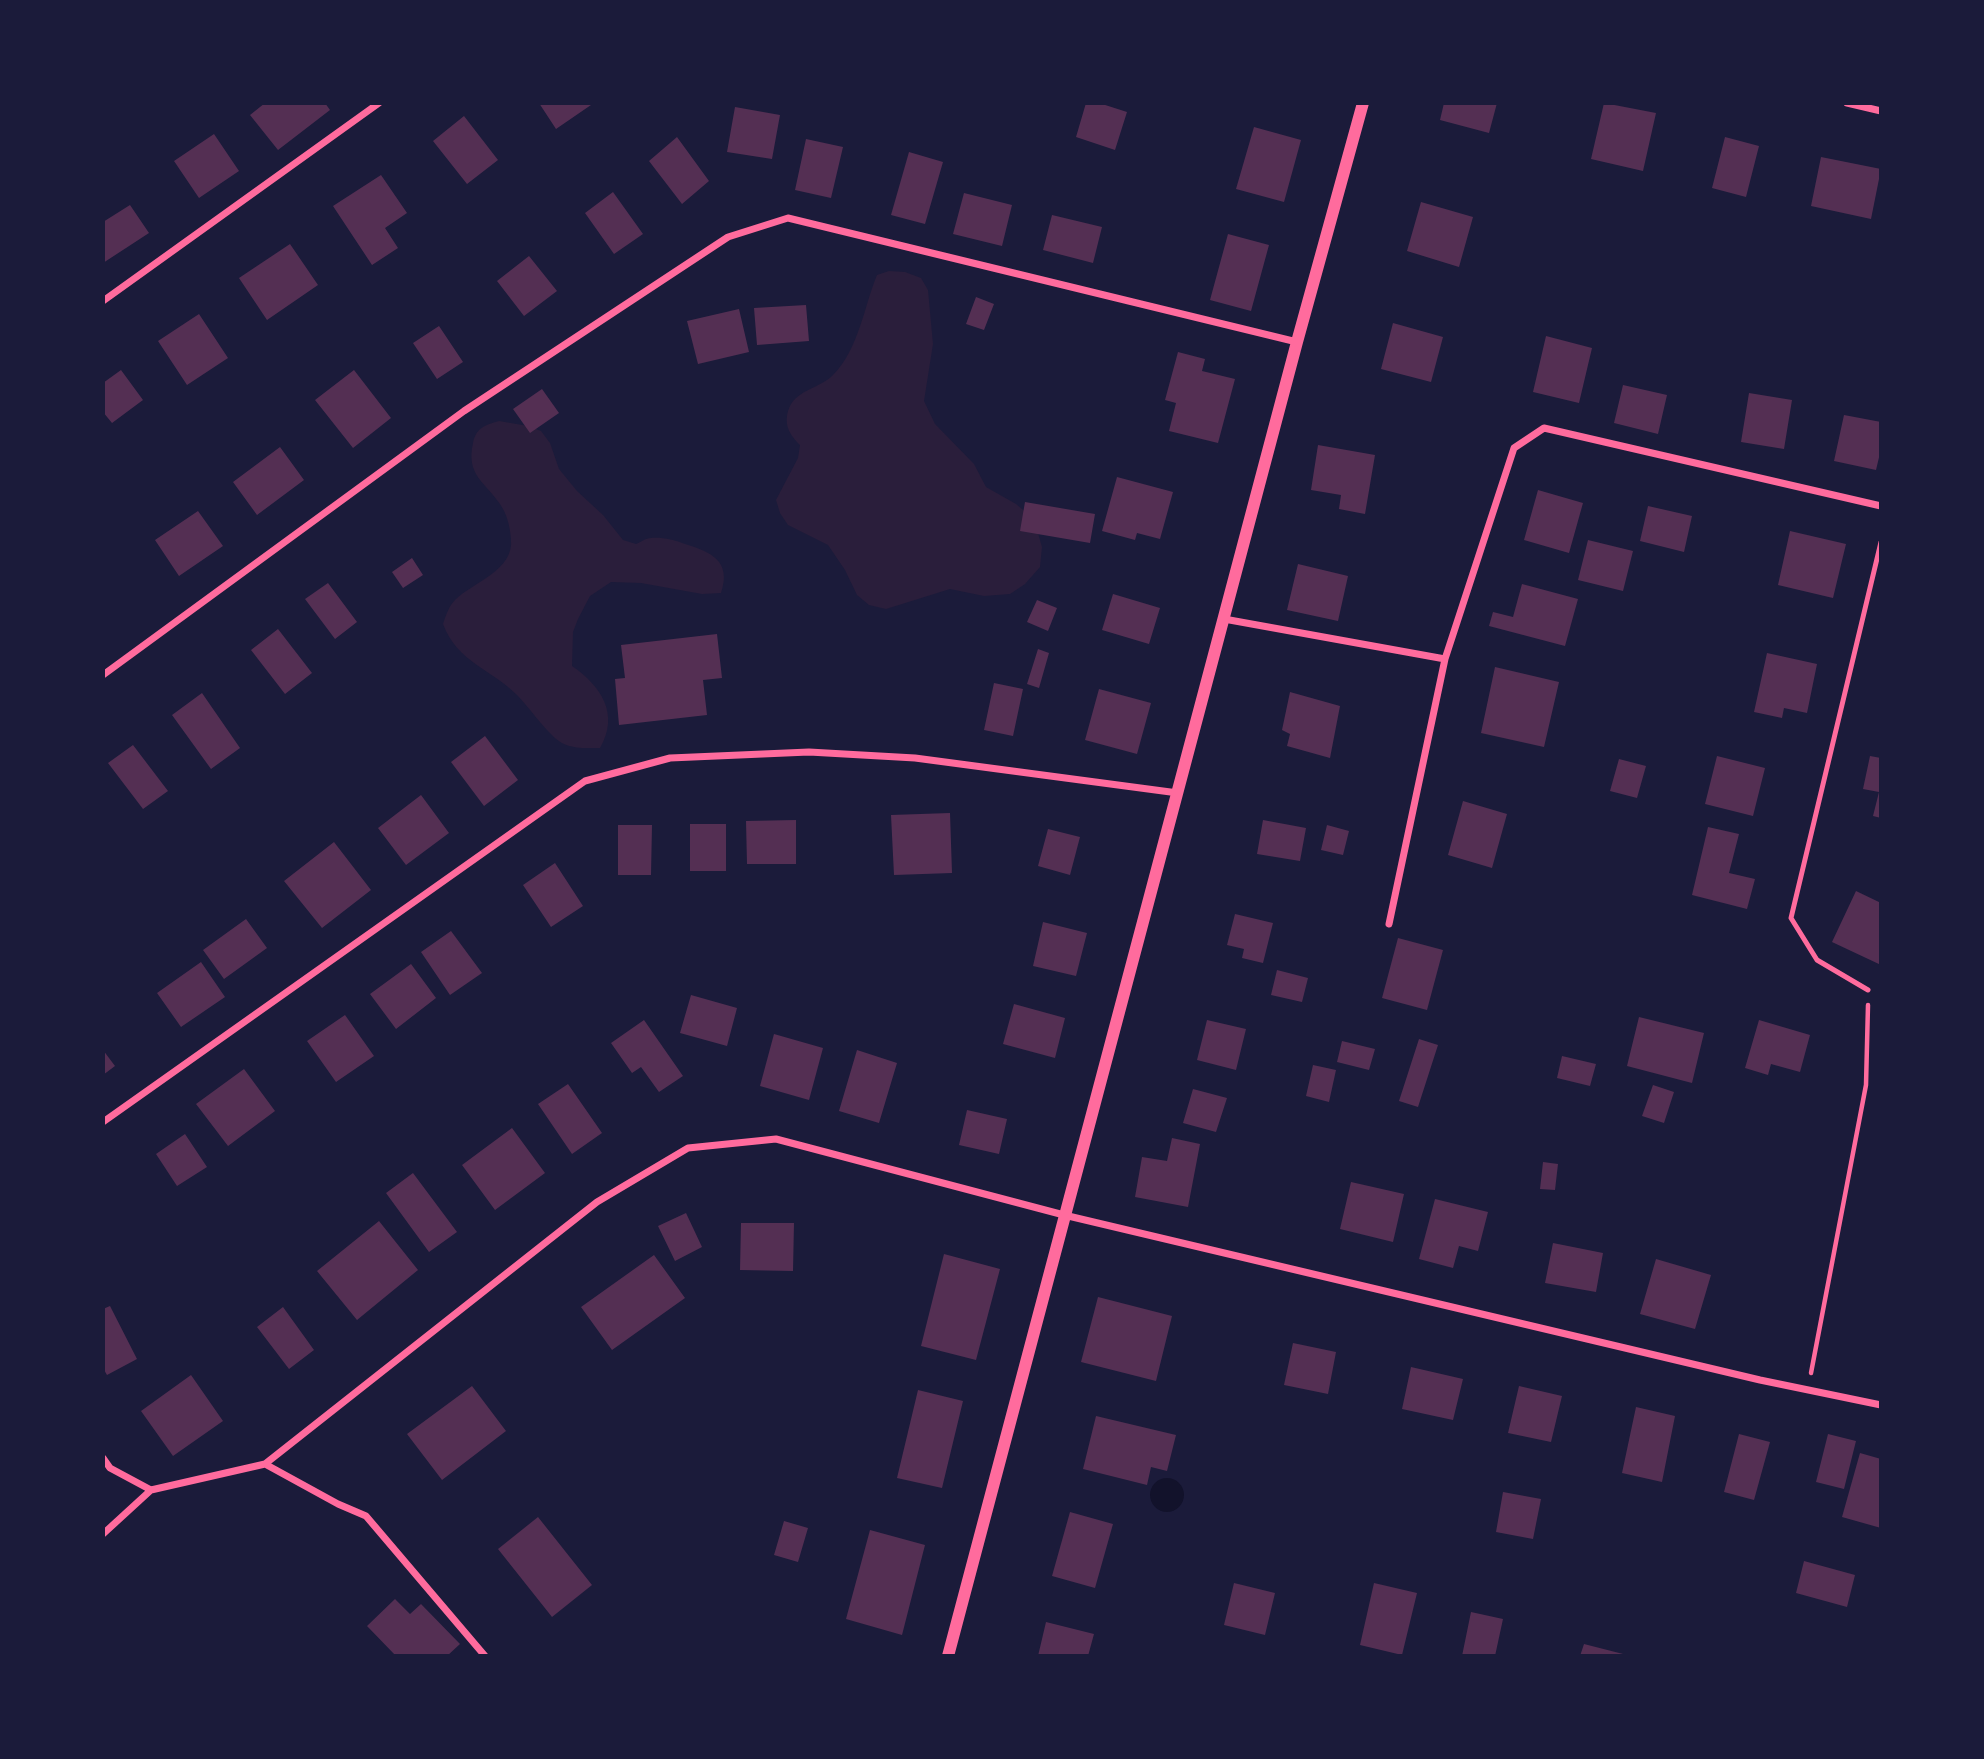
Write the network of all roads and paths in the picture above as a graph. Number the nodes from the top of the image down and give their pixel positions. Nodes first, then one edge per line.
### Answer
1 (379, 103) edge
2 (1363, 103) edge
3 (1847, 103) edge
4 (1881, 111) edge
5 (103, 301) edge
6 (1297, 342) junction
7 (1881, 506) edge
8 (1881, 542) edge
9 (1224, 620) junction
10 (1445, 659) junction
11 (103, 675) edge
12 (1178, 793) junction
13 (1389, 923) dead end
14 (1868, 990) joint
15 (103, 1122) edge
16 (1064, 1216) junction
17 (1808, 1390) junction
18 (1881, 1405) edge
19 (103, 1458) edge
20 (265, 1464) junction
21 (151, 1490) junction
22 (103, 1534) edge
23 (485, 1656) edge
24 (948, 1656) edge

1 - 5 street
2 - 6 street
3 - 4 street
6 - 9 street
6 - 11 street
7 - 10 street
8 - 14 lane
9 - 10 street
9 - 12 street
10 - 13 street
12 - 15 street
12 - 16 street
14 - 17 path
16 - 17 street
16 - 20 street
16 - 24 street
17 - 18 street
19 - 21 street
20 - 21 street
20 - 23 street
21 - 22 street

